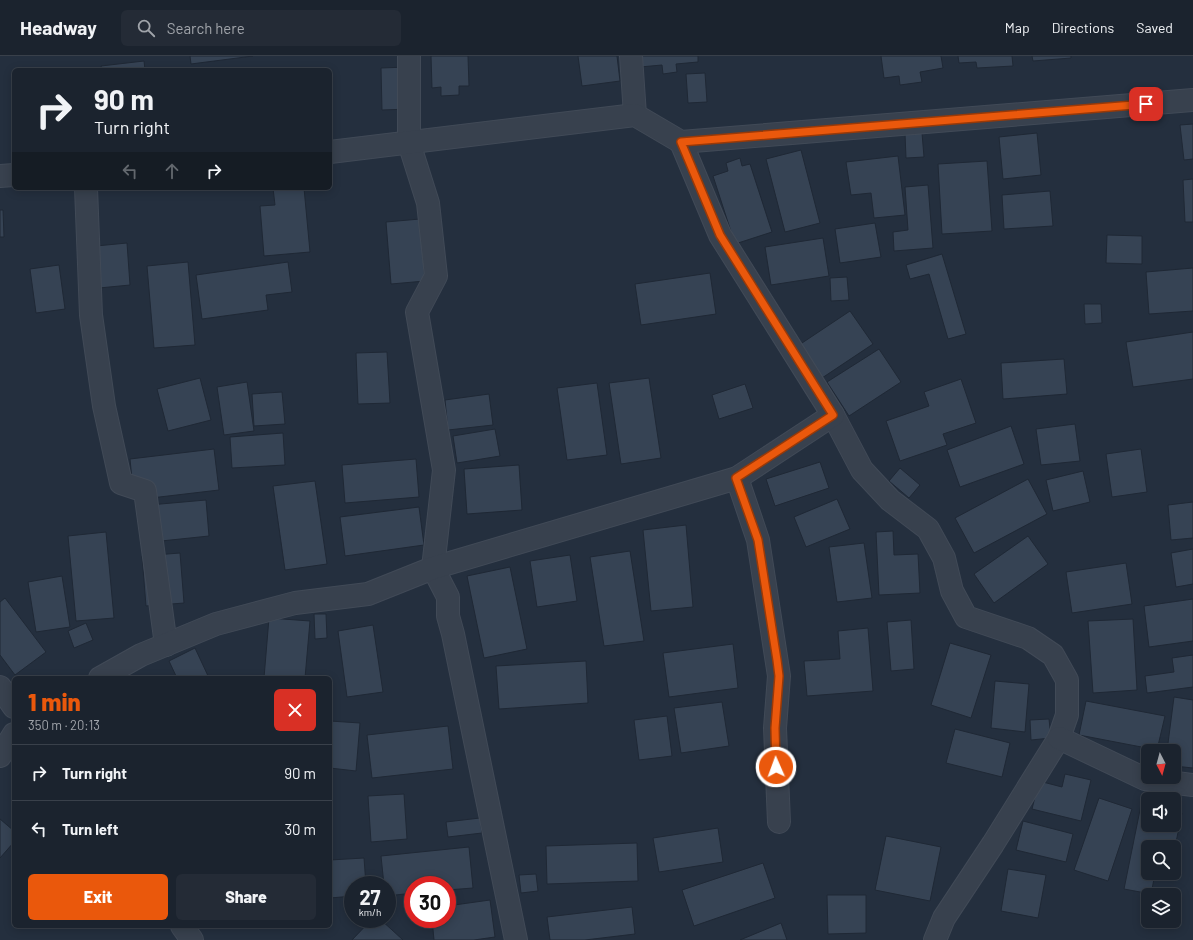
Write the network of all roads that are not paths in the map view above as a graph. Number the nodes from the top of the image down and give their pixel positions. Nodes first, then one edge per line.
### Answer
1 (409, 56) edge
2 (631, 56) edge
3 (1193, 100) edge
4 (635, 115) junction
5 (681, 142) junction
6 (409, 143) junction
7 (332, 152) edge
8 (12, 175) edge
9 (0, 176) edge
10 (86, 190) edge
11 (833, 415) junction
12 (736, 478) junction
13 (433, 568) junction
14 (166, 644) junction
15 (104, 676) edge
16 (0, 687) edge
17 (12, 704) edge
18 (12, 737) edge
19 (1059, 738) junction
20 (0, 756) edge
21 (1193, 786) edge
22 (779, 822) dead end
23 (183, 928) edge
24 (192, 940) edge
25 (516, 940) edge
26 (935, 940) edge

1 - 6 street
2 - 4 street
3 - 5 street
4 - 5 street
4 - 6 street
5 - 11 street
6 - 7 street
6 - 13 street
8 - 9 street
10 - 14 street
11 - 12 street
11 - 19 street
12 - 13 street
12 - 22 street
13 - 14 street
13 - 25 street
14 - 15 street
16 - 17 street
18 - 20 street
19 - 21 street
19 - 26 street
23 - 24 street

